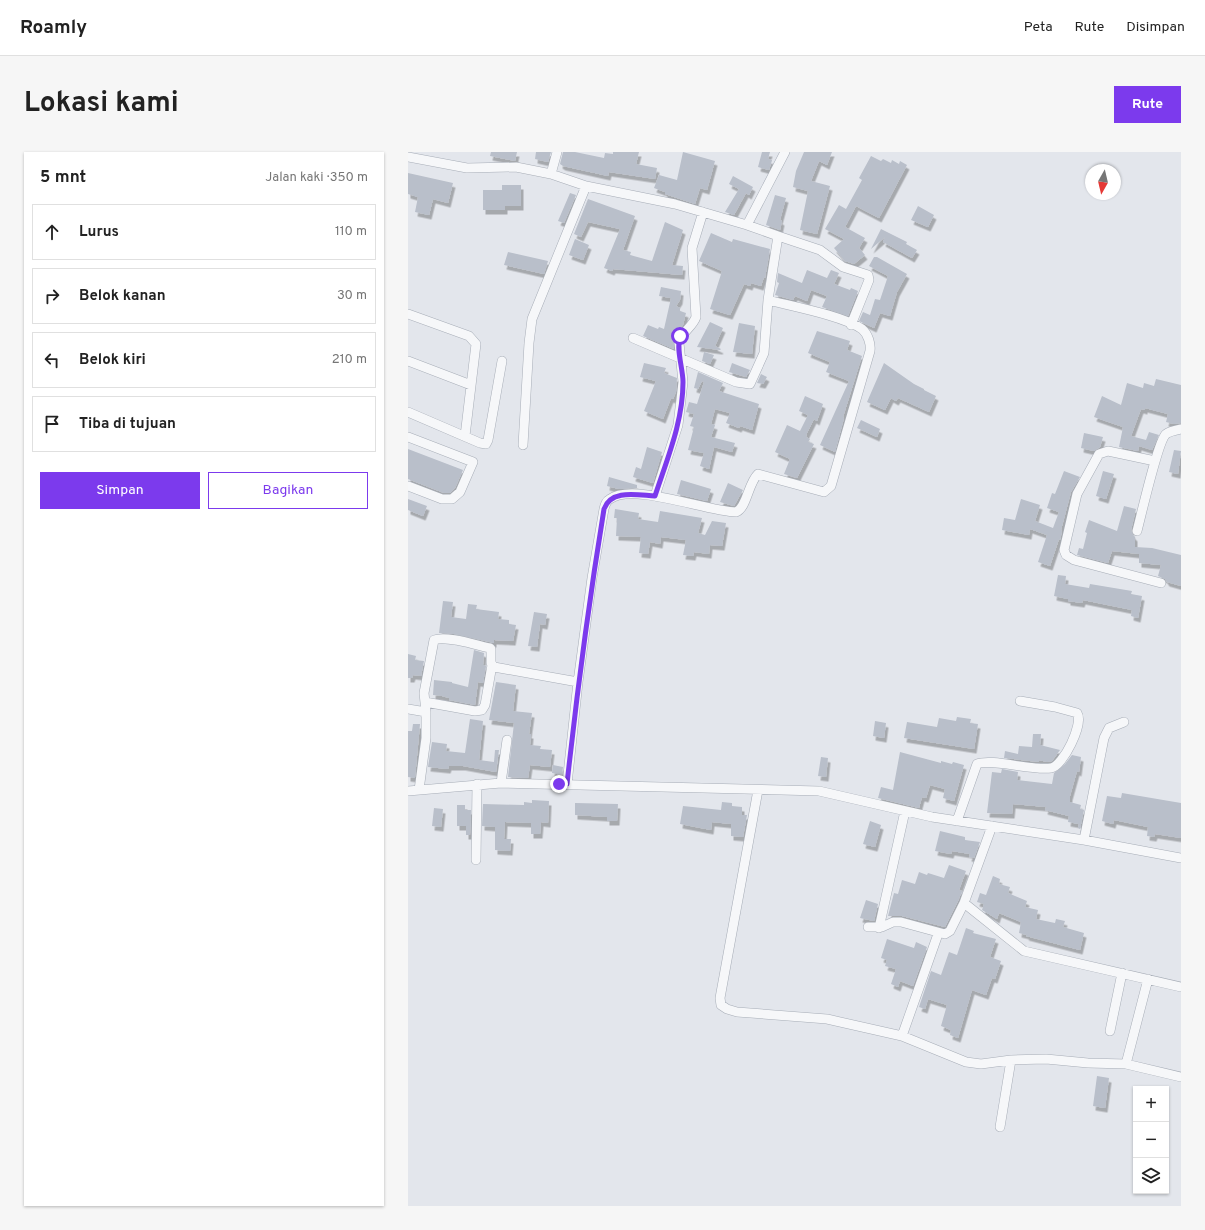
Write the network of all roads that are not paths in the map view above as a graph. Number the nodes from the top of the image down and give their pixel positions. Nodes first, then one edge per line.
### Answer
1 (410, 152) edge
2 (557, 152) edge
3 (785, 152) edge
4 (408, 157) edge
5 (551, 174) junction
6 (586, 186) junction
7 (703, 212) junction
8 (747, 225) junction
9 (778, 236) junction
10 (768, 300) junction
11 (408, 314) edge
12 (852, 325) junction
13 (633, 338) dead end
14 (681, 360) junction
15 (408, 361) edge
16 (502, 361) dead end
17 (472, 385) junction
18 (408, 412) edge
19 (1181, 429) edge
20 (465, 436) junction
21 (408, 437) edge
22 (523, 445) dead end
23 (1155, 461) junction
24 (408, 486) edge
25 (655, 496) junction
26 (1137, 531) dead end
27 (1161, 583) dead end
28 (492, 665) junction
29 (578, 682) junction
30 (1020, 701) dead end
31 (425, 702) junction
32 (408, 709) edge
33 (426, 712) junction
34 (1124, 722) dead end
35 (507, 740) dead end
36 (501, 783) junction
37 (477, 784) junction
38 (567, 784) junction
39 (419, 790) junction
40 (758, 790) junction
41 (408, 791) edge
42 (905, 811) junction
43 (957, 821) junction
44 (992, 826) junction
45 (1084, 840) junction
46 (1181, 858) edge
47 (476, 860) dead end
48 (964, 903) junction
49 (868, 927) dead end
50 (880, 928) junction
51 (938, 934) junction
52 (1122, 973) junction
53 (1148, 979) junction
54 (1181, 987) edge
55 (1110, 1031) dead end
56 (902, 1036) junction
57 (1011, 1060) junction
58 (1126, 1064) junction
59 (1181, 1077) edge
60 (1000, 1127) dead end

1 - 4 street
2 - 5 street
3 - 8 street
4 - 5 street
5 - 6 street
6 - 7 street
6 - 22 street
7 - 8 street
7 - 14 street
8 - 9 street
9 - 10 street
9 - 12 street
10 - 12 street
10 - 14 street
11 - 17 street
12 - 25 street
13 - 14 street
14 - 25 street
15 - 17 street
16 - 20 street
17 - 20 street
18 - 20 street
19 - 23 street
21 - 24 street
23 - 26 street
23 - 27 street
25 - 29 street
28 - 29 street
28 - 31 street
28 - 31 street
29 - 38 street
30 - 43 street
31 - 33 street
32 - 33 street
33 - 39 street
34 - 45 street
35 - 36 street
36 - 37 street
36 - 38 street
37 - 39 street
37 - 47 street
38 - 40 street
39 - 41 street
40 - 42 street
40 - 56 street
42 - 43 street
42 - 50 street
43 - 44 street
44 - 45 street
44 - 48 street
45 - 46 street
48 - 51 street
48 - 52 street
49 - 50 street
50 - 51 street
51 - 56 street
52 - 53 street
52 - 55 street
53 - 54 street
53 - 58 street
56 - 57 street
57 - 58 street
57 - 60 street
58 - 59 street

